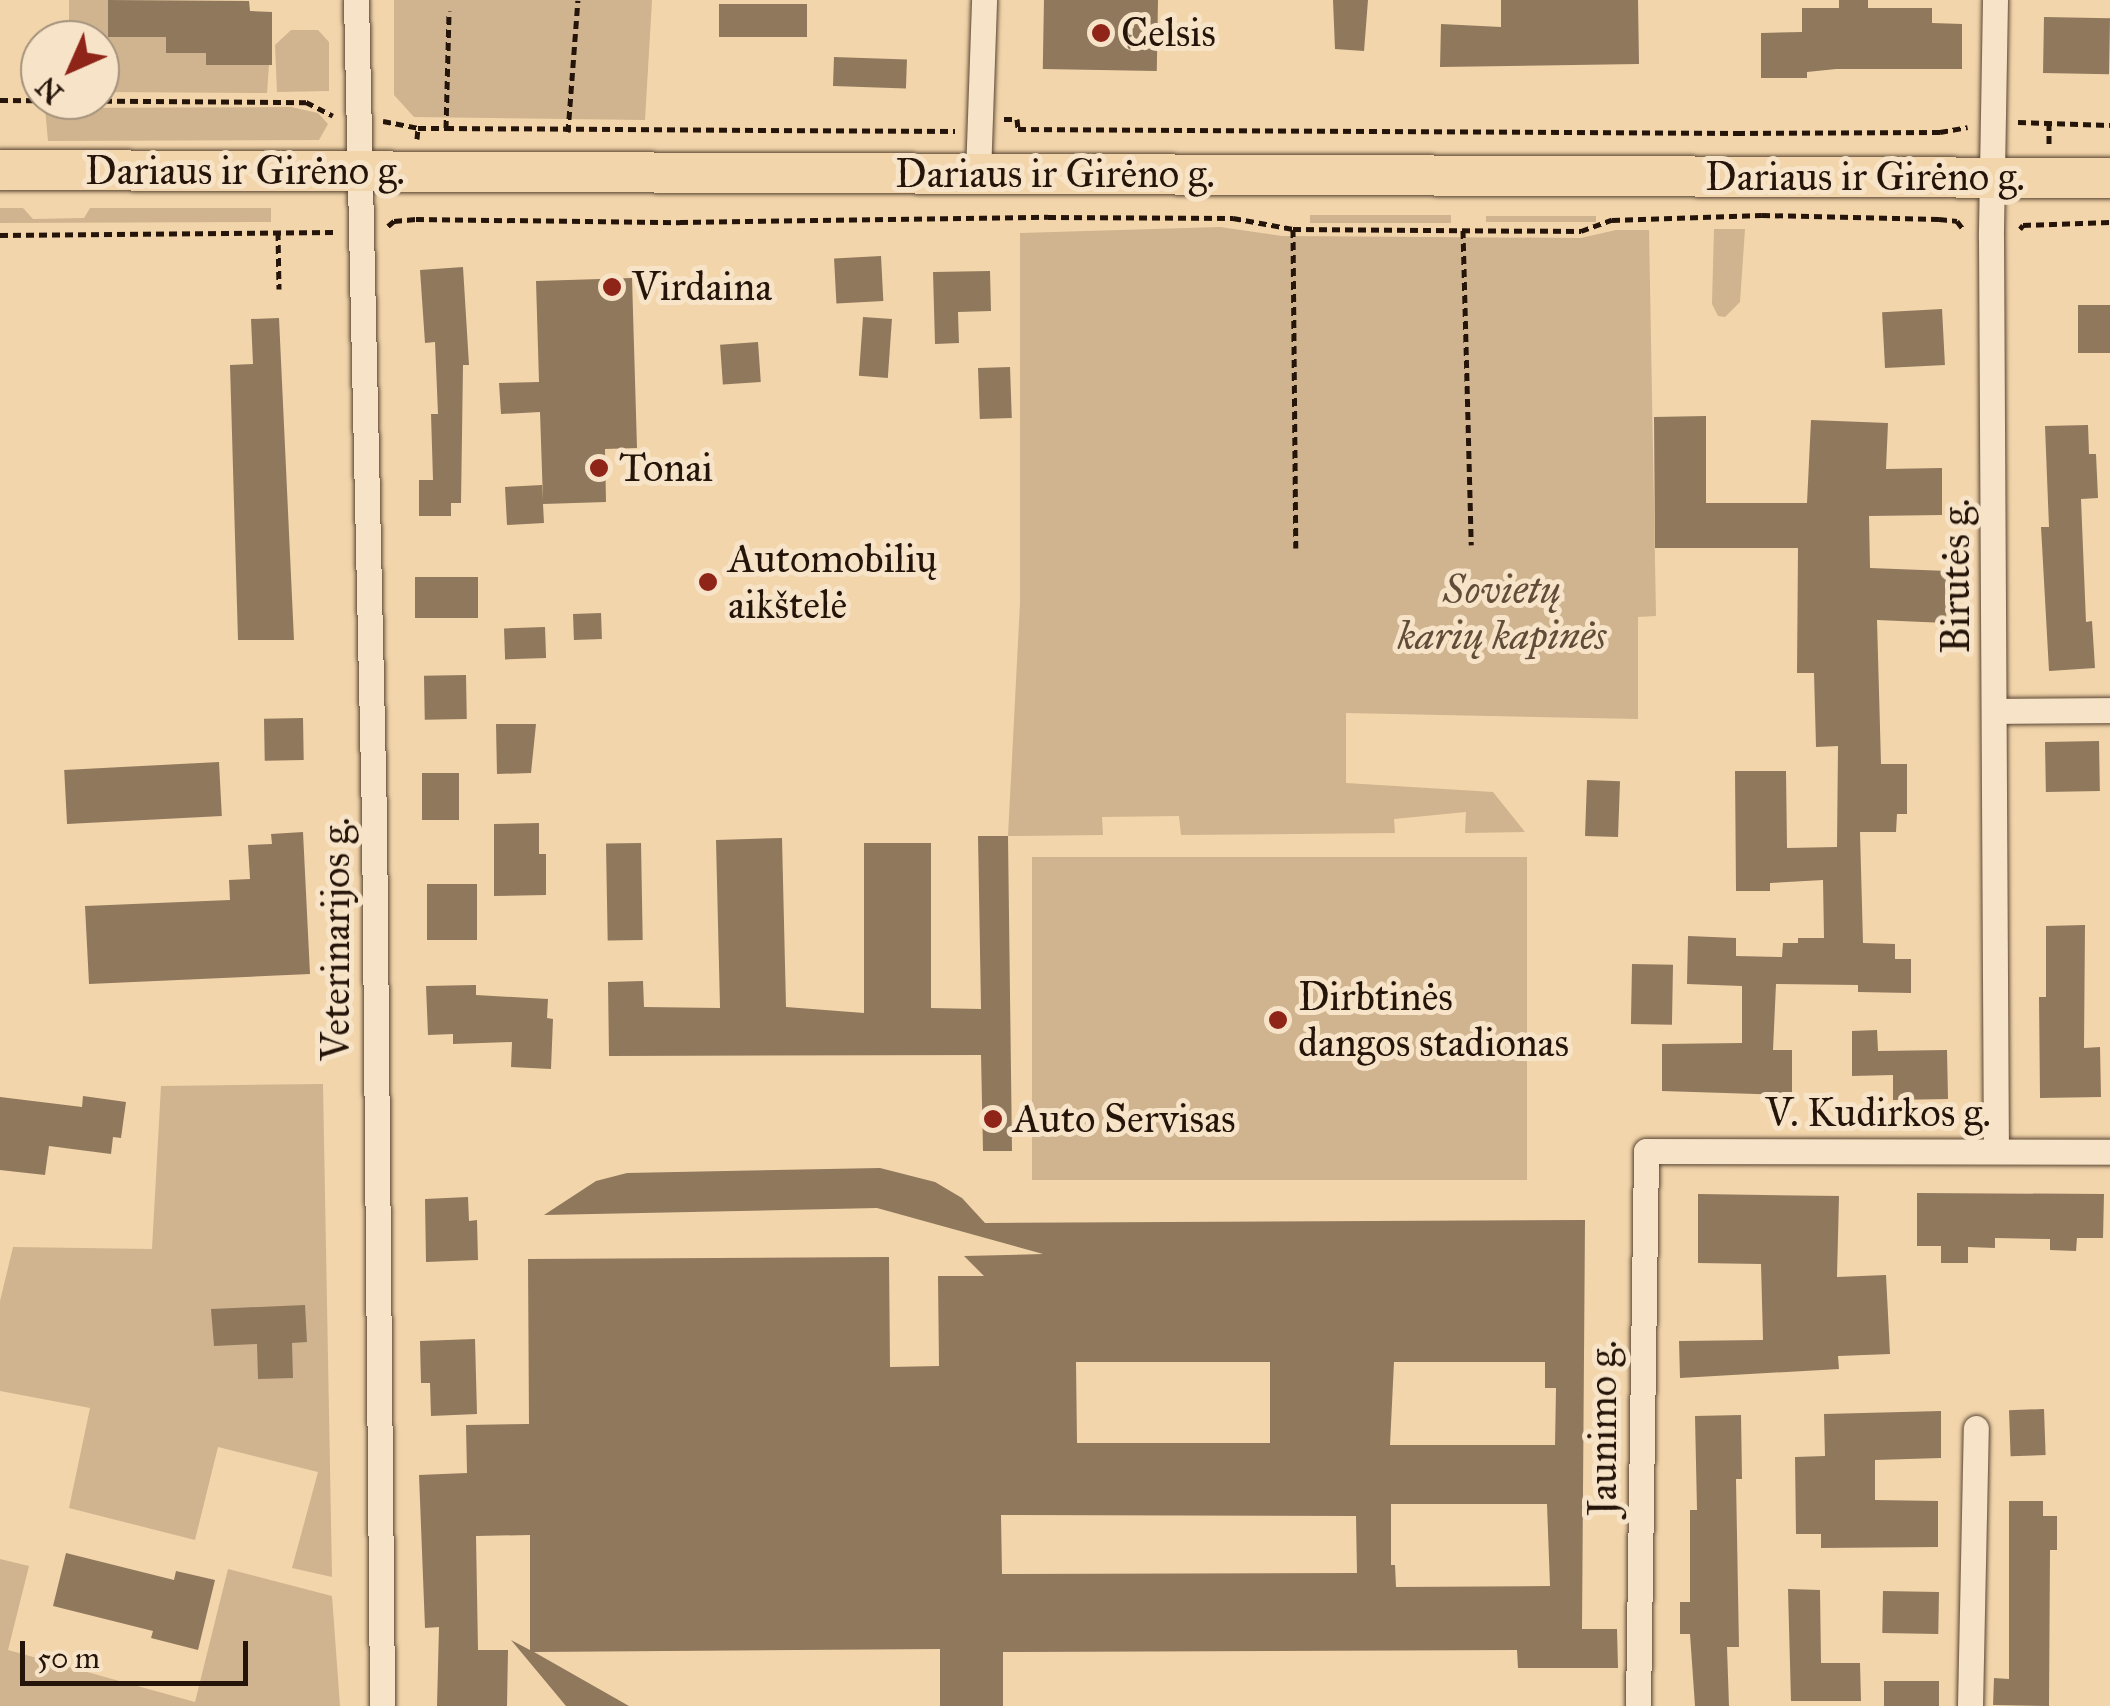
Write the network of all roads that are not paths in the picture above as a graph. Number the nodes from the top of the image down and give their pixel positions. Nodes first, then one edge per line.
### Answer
1 (356, 0) edge
2 (984, 0) edge
3 (1995, 0) edge
4 (0, 170) edge
5 (359, 172) junction
6 (978, 174) junction
7 (1993, 177) junction
8 (2110, 178) edge
9 (1994, 710) junction
10 (2110, 710) edge
11 (1996, 1150) junction
12 (1646, 1151) joint
13 (2110, 1152) edge
14 (1976, 1428) dead end
15 (382, 1706) edge
16 (1638, 1706) edge
17 (1970, 1706) edge

1 - 5 street, Veterinarijos g.
2 - 6 street
3 - 7 street, Birutės g.
4 - 5 highway, Dariaus ir Girėno g.
5 - 6 highway, Dariaus ir Girėno g.
5 - 15 street, Veterinarijos g.
6 - 7 highway, Dariaus ir Girėno g.
7 - 8 highway, Dariaus ir Girėno g.
7 - 9 street, Birutės g.
9 - 10 street
9 - 11 street, Birutės g.
11 - 12 street, V. Kudirkos g.
11 - 13 street, V. Kudirkos g.
12 - 16 street, Jaunimo g.
14 - 17 street

